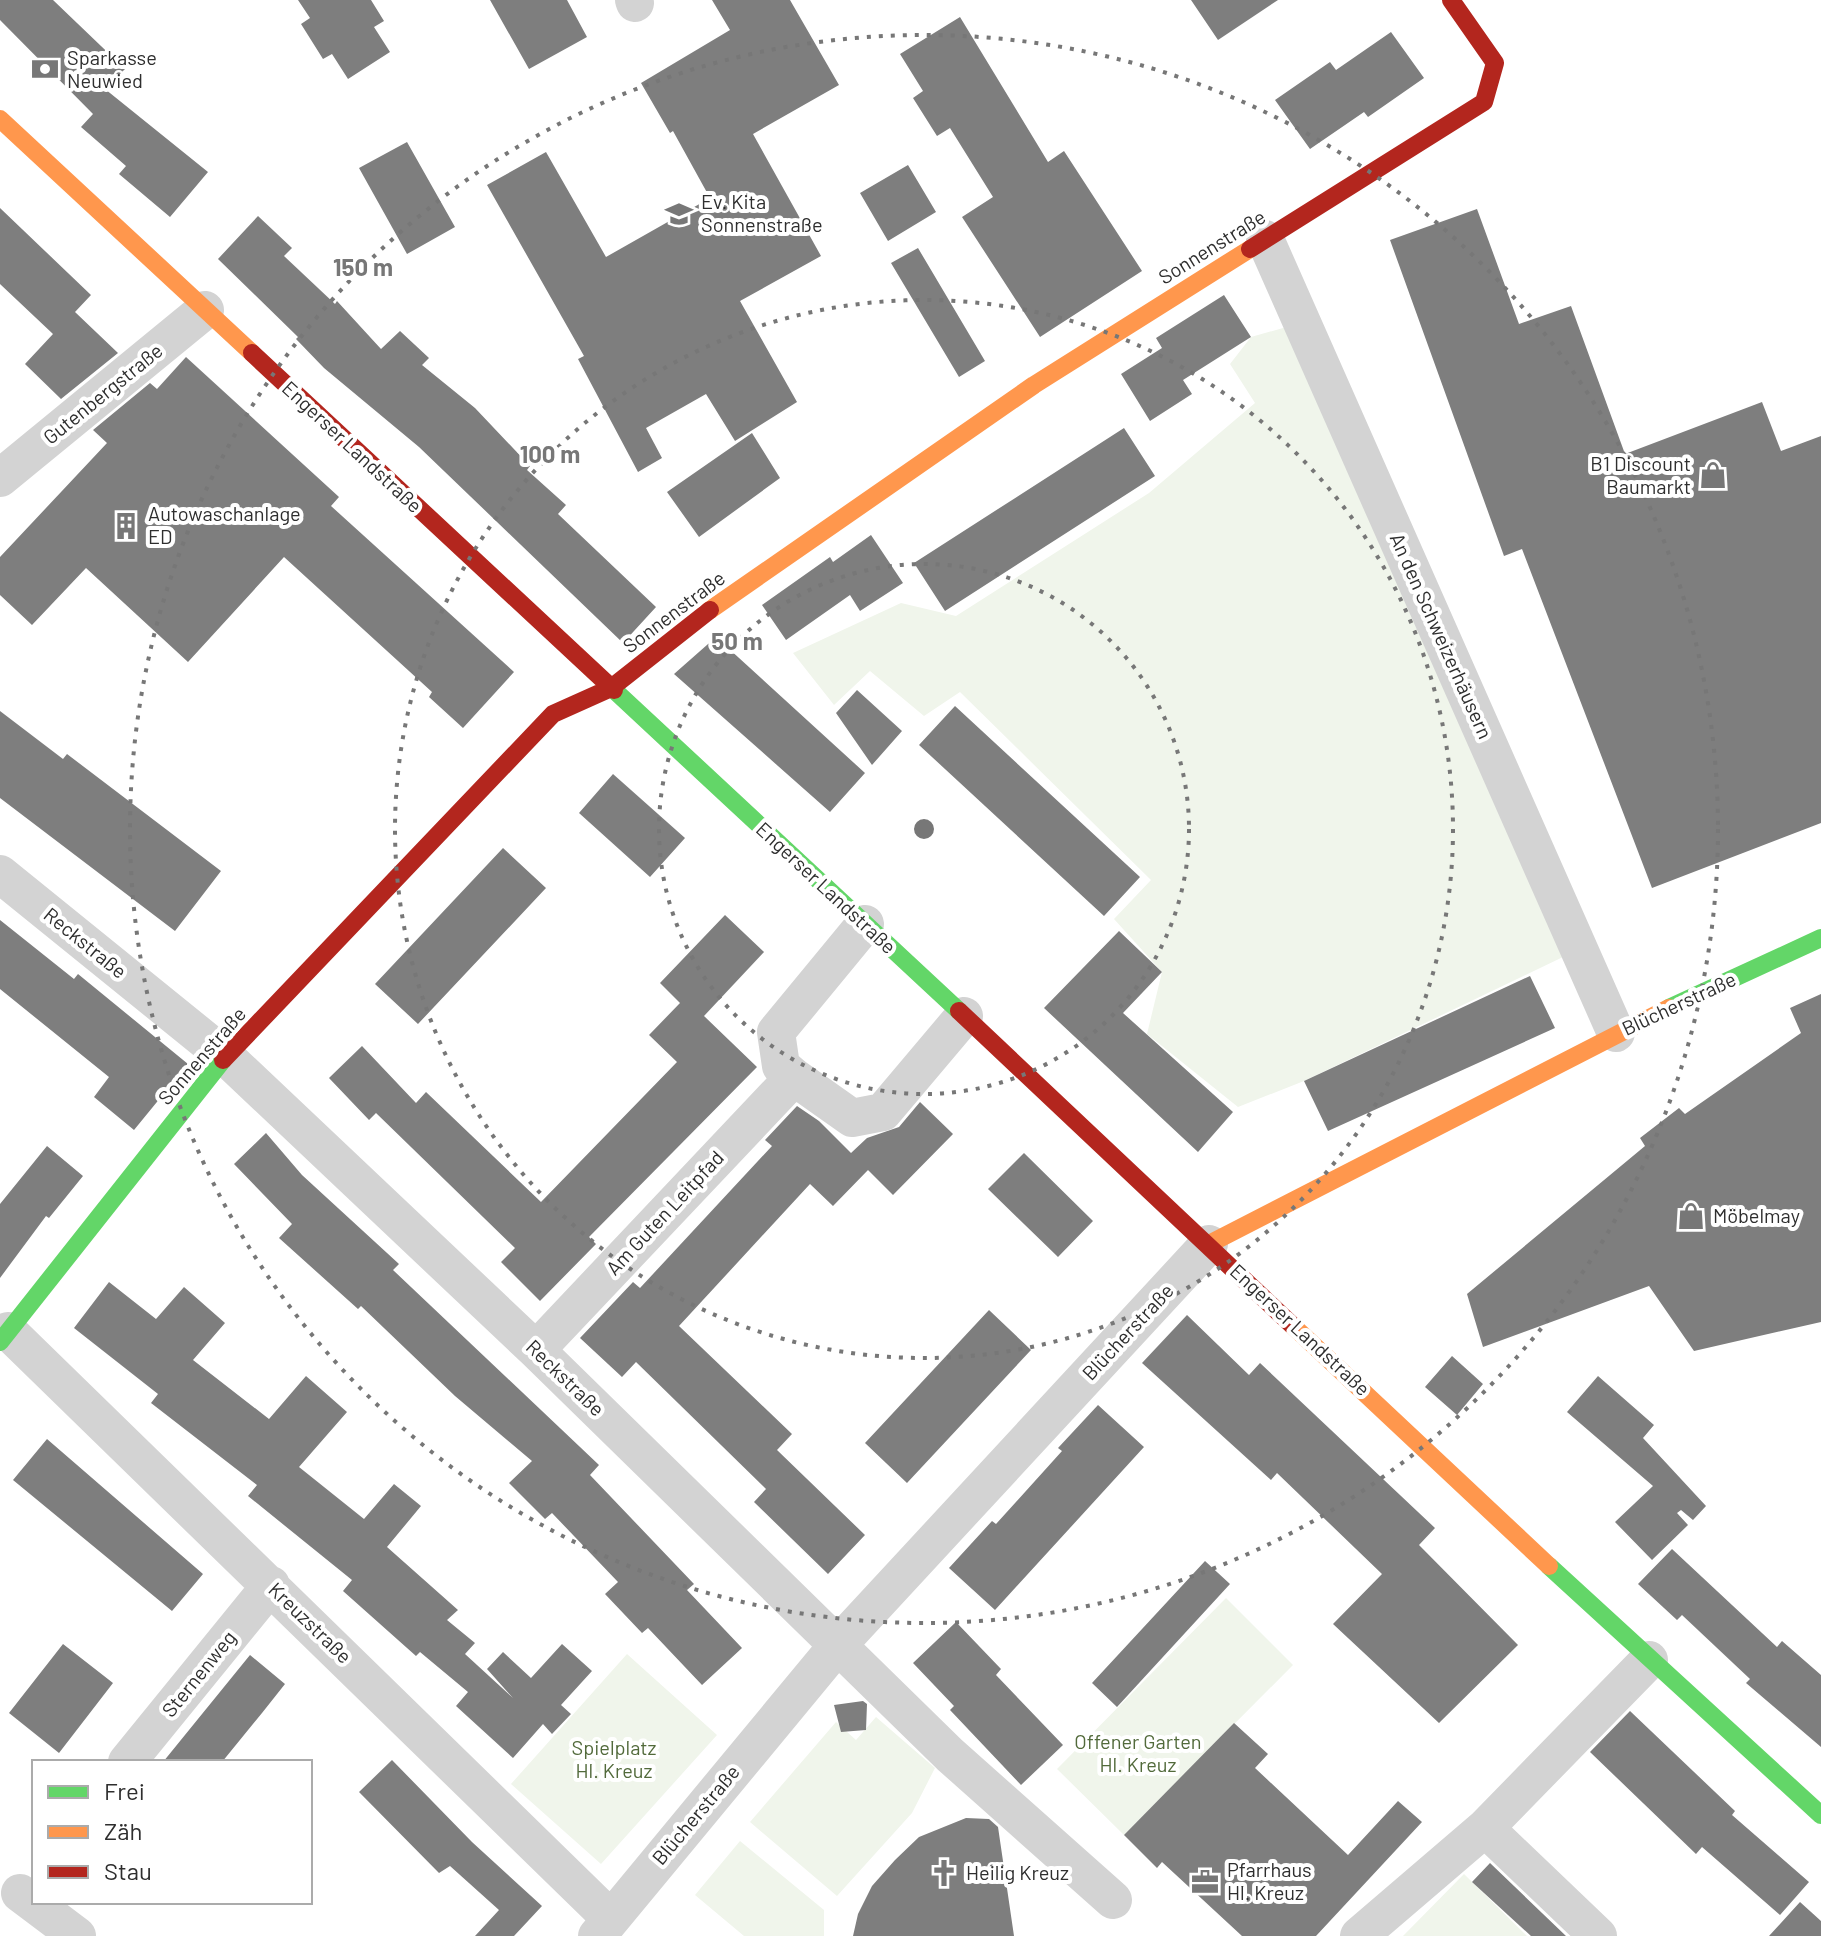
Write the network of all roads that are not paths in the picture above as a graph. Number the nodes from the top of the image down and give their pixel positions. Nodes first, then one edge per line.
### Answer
1 (1451, 0) edge
2 (0, 119) edge
3 (1265, 239) junction
4 (205, 310) junction
5 (0, 478) edge
6 (611, 688) junction
7 (0, 874) edge
8 (865, 924) junction
9 (1821, 938) edge
10 (964, 1016) junction
11 (1616, 1033) junction
12 (226, 1057) junction
13 (794, 1077) junction
14 (1209, 1244) junction
15 (4, 1336) edge
16 (536, 1350) junction
17 (271, 1585) junction
18 (837, 1646) junction
19 (1649, 1660) junction
20 (129, 1760) edge
21 (1821, 1815) edge
22 (1485, 1828) junction
23 (18, 1895) edge
24 (1113, 1900) dead end
25 (604, 1927) edge
26 (77, 1936) edge
27 (1359, 1936) edge
28 (1598, 1936) edge

1 - 3 street, Sonnenstraße
2 - 4 street, Engerser Landstraße
3 - 6 street, Sonnenstraße
3 - 11 street, An den Schweizerhäusern
4 - 5 street, Gutenbergstraße
4 - 6 street, Engerser Landstraße
6 - 8 street, Engerser Landstraße
6 - 12 street, Sonnenstraße
7 - 12 street, Reckstraße
8 - 10 street, Engerser Landstraße
8 - 13 street
9 - 11 street, Blücherstraße
10 - 13 street
10 - 14 street, Engerser Landstraße
11 - 14 street, Blücherstraße
12 - 15 street, Sonnenstraße
12 - 16 street, Reckstraße
13 - 16 street, Am Guten Leitpfad
14 - 18 street, Blücherstraße
14 - 19 street, Engerser Landstraße
15 - 17 street, Kreuzstraße
16 - 18 street, Reckstraße
17 - 20 street, Sternenweg
17 - 25 street, Kreuzstraße
18 - 24 street, Reckstraße
18 - 25 street, Blücherstraße
19 - 21 street, Engerser Landstraße
19 - 22 street
22 - 27 street
22 - 28 street
23 - 26 street

